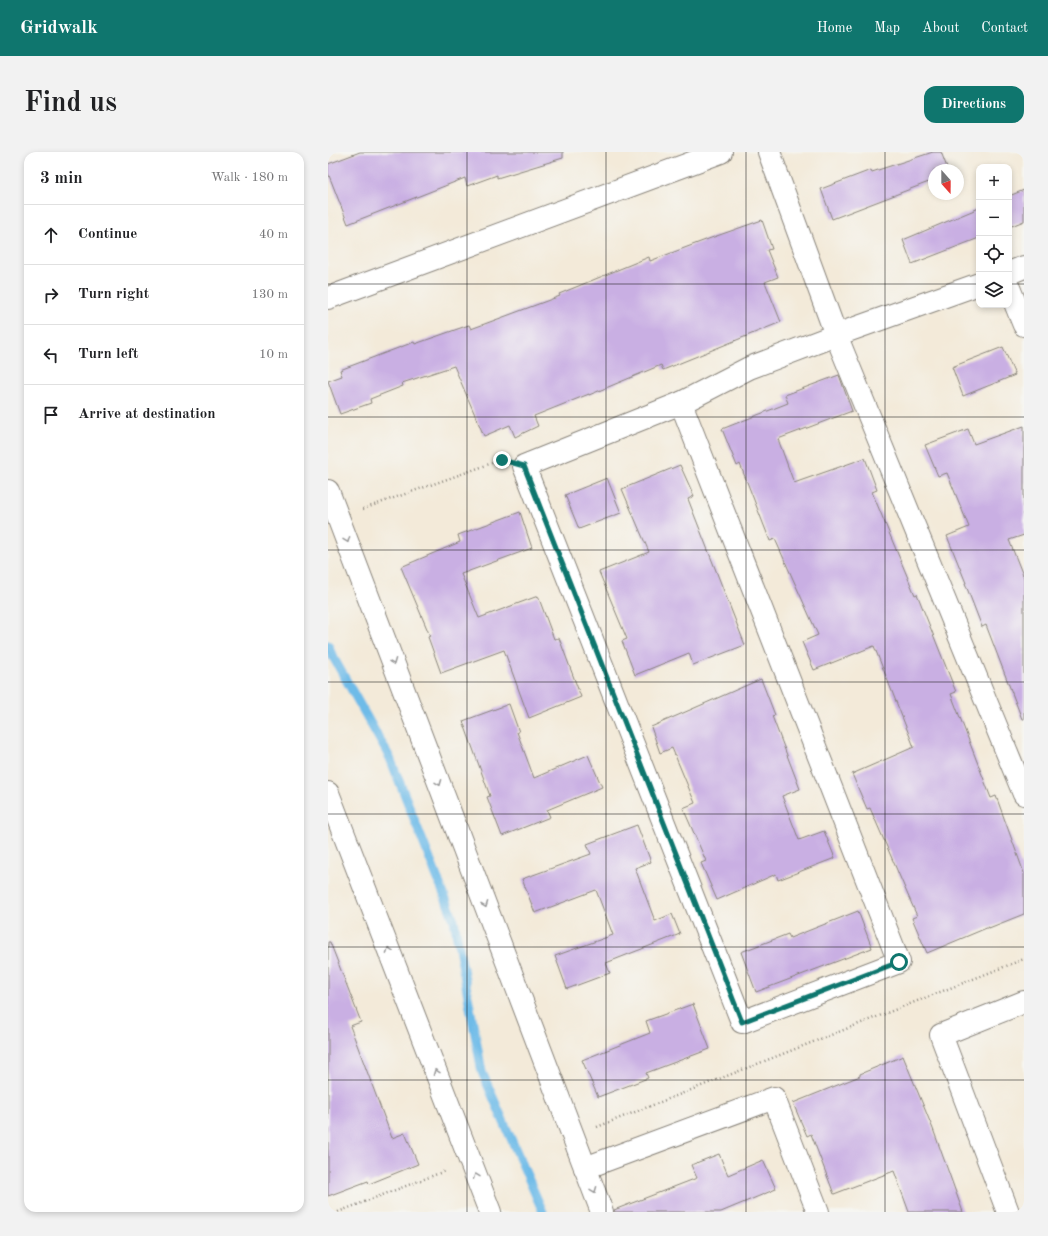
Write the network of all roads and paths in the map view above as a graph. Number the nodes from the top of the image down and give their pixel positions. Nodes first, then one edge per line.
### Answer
1 (721, 152) edge
2 (768, 152) edge
3 (1024, 267) edge
4 (1012, 272) edge
5 (976, 285) edge
6 (1012, 295) edge
7 (328, 298) edge
8 (1024, 325) edge
9 (836, 334) junction
10 (681, 403) junction
11 (524, 466) junction
12 (328, 491) edge
13 (362, 509) dead end
14 (328, 793) edge
15 (1024, 794) edge
16 (1024, 959) edge
17 (1024, 1002) edge
18 (591, 1129) dead end
19 (585, 1168) junction
20 (445, 1171) dead end
21 (338, 1212) edge
22 (490, 1212) edge
23 (602, 1212) edge
24 (818, 1212) edge
25 (1008, 1212) edge

1 - 7 street
2 - 9 street
3 - 4 street
5 - 9 street
6 - 8 street
9 - 10 street
9 - 15 street
10 - 11 street
10 - 11 street
11 - 13 path
12 -> 19 street
22 -> 14 street
16 - 18 path
17 - 25 street
19 -> 23 street
19 - 24 street
20 - 21 path

